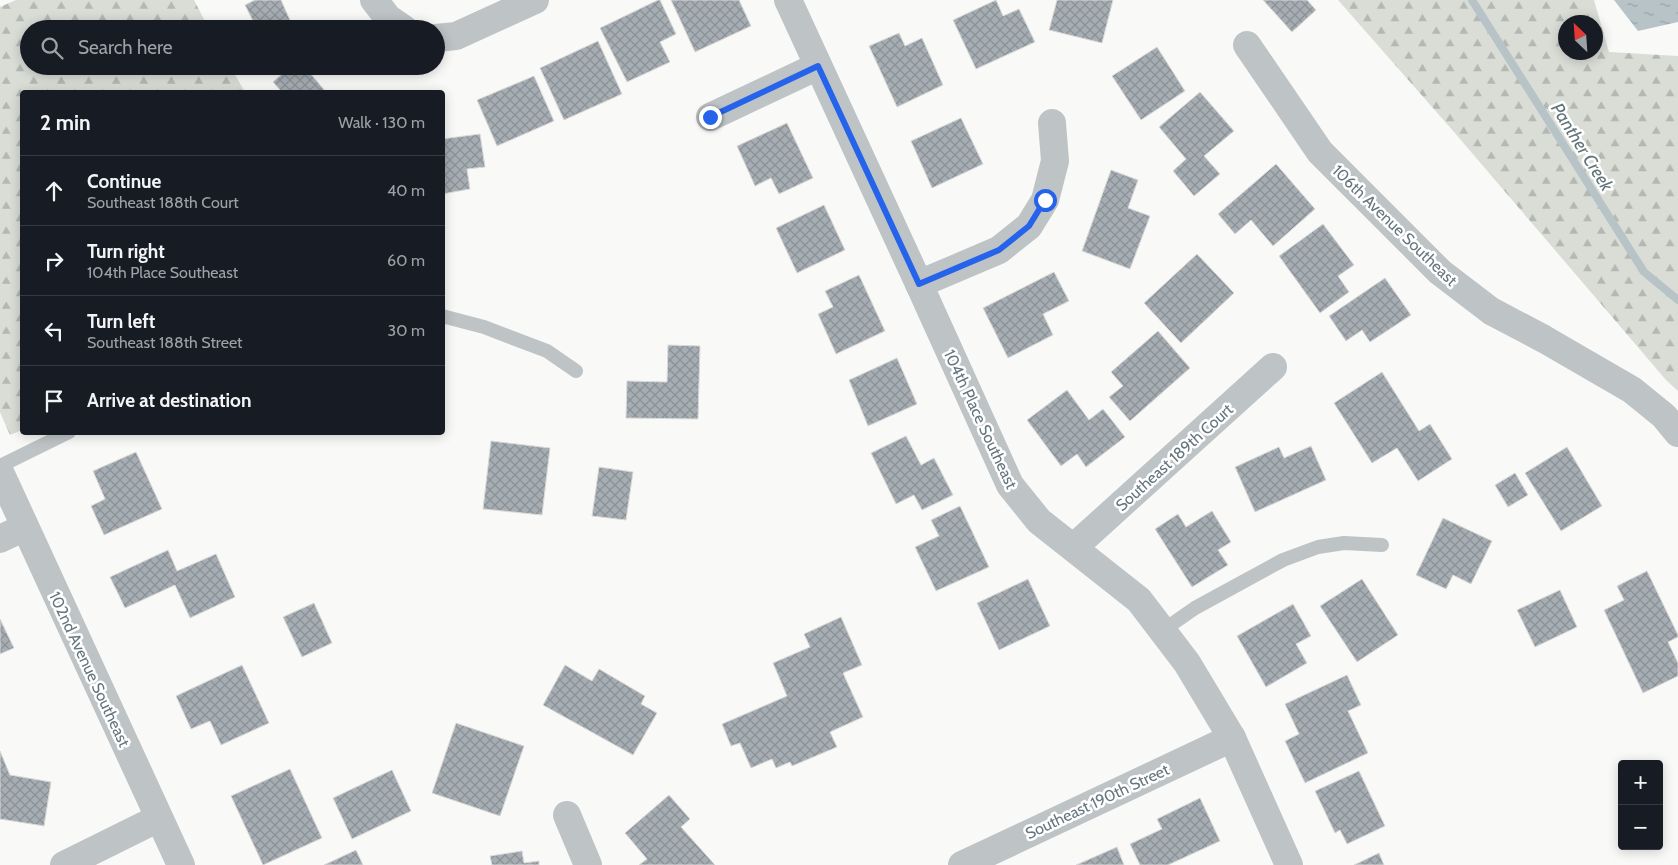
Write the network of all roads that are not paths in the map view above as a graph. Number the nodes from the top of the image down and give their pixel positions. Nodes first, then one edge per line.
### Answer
1 (374, 0) edge
2 (535, 0) edge
3 (788, 0) edge
4 (391, 20) edge
5 (445, 37) edge
6 (1247, 45) dead end
7 (818, 66) junction
8 (710, 117) dead end
9 (1052, 123) dead end
10 (919, 284) junction
11 (445, 317) edge
12 (1273, 367) dead end
13 (576, 371) dead end
14 (1678, 433) edge
15 (63, 435) edge
16 (0, 466) edge
17 (0, 472) edge
18 (25, 527) junction
19 (0, 539) edge
20 (1382, 545) dead end
21 (1074, 547) junction
22 (1162, 631) junction
23 (1232, 738) junction
24 (567, 815) dead end
25 (159, 818) junction
26 (64, 865) edge
27 (180, 865) edge
28 (588, 865) edge
29 (962, 865) edge
30 (1290, 865) edge

1 - 4 street
2 - 5 street
3 - 7 street, 104th Place Southeast
6 - 14 street, 106th Avenue Southeast
7 - 8 street
7 - 10 street, 104th Place Southeast
9 - 10 street
10 - 21 street, 104th Place Southeast
11 - 13 lane
12 - 21 street, Southeast 189th Court
15 - 16 lane
17 - 18 street, 102nd Avenue Southeast
18 - 19 street
18 - 25 street, 102nd Avenue Southeast
20 - 22 lane
21 - 22 street, 104th Place Southeast
22 - 23 street, 104th Place Southeast
23 - 29 street, Southeast 190th Street
23 - 30 street, 104th Place Southeast
24 - 28 street
25 - 26 street
25 - 27 street, 102nd Avenue Southeast

